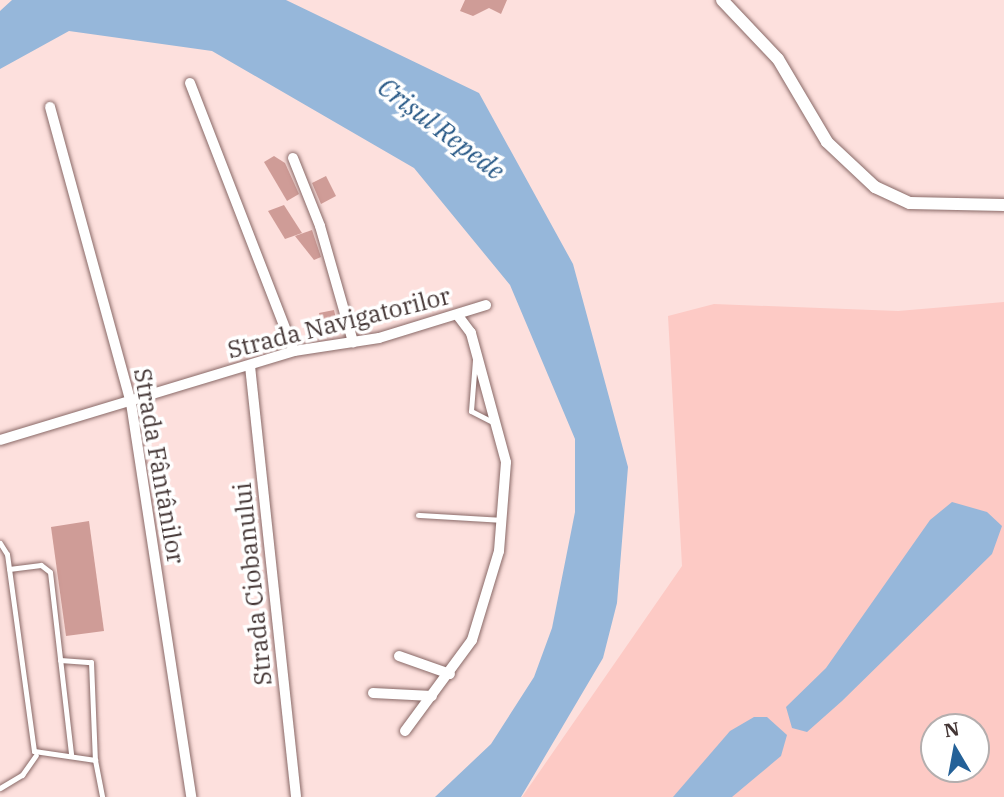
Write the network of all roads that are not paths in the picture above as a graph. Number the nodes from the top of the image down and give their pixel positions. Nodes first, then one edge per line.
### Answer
1 (722, 0) edge
2 (190, 83) dead end
3 (50, 107) dead end
4 (293, 158) dead end
5 (1004, 205) edge
6 (486, 305) dead end
7 (458, 316) junction
8 (352, 342) junction
9 (293, 351) junction
10 (477, 354) junction
11 (250, 366) junction
12 (131, 403) junction
13 (498, 424) junction
14 (0, 440) edge
15 (418, 514) dead end
16 (503, 520) junction
17 (0, 543) edge
18 (9, 569) junction
19 (399, 656) dead end
20 (60, 660) junction
21 (450, 674) junction
22 (373, 693) dead end
23 (432, 696) junction
24 (405, 731) dead end
25 (71, 754) junction
26 (36, 755) junction
27 (95, 760) junction
28 (0, 788) edge
29 (102, 797) edge
30 (191, 797) edge
31 (296, 797) edge

1 - 5 street
2 - 9 street
3 - 12 street, Strada Fântânilor
4 - 8 street
6 - 7 street, Strada Navigatorilor
7 - 8 street, Strada Navigatorilor
7 - 10 street
8 - 9 street, Strada Navigatorilor
9 - 11 street, Strada Navigatorilor
10 - 13 street
10 - 13 lane
11 - 12 street, Strada Navigatorilor
11 - 31 street, Strada Ciobanului
12 - 14 street, Strada Navigatorilor
12 - 30 street, Strada Fântânilor
13 - 16 street
15 - 16 lane
16 - 21 street
17 - 18 lane
18 - 20 lane
18 - 26 lane
19 - 21 street
20 - 25 lane
20 - 27 lane
21 - 23 street
22 - 23 street
23 - 24 street
25 - 26 lane
25 - 27 lane
26 - 28 lane
27 - 29 lane

